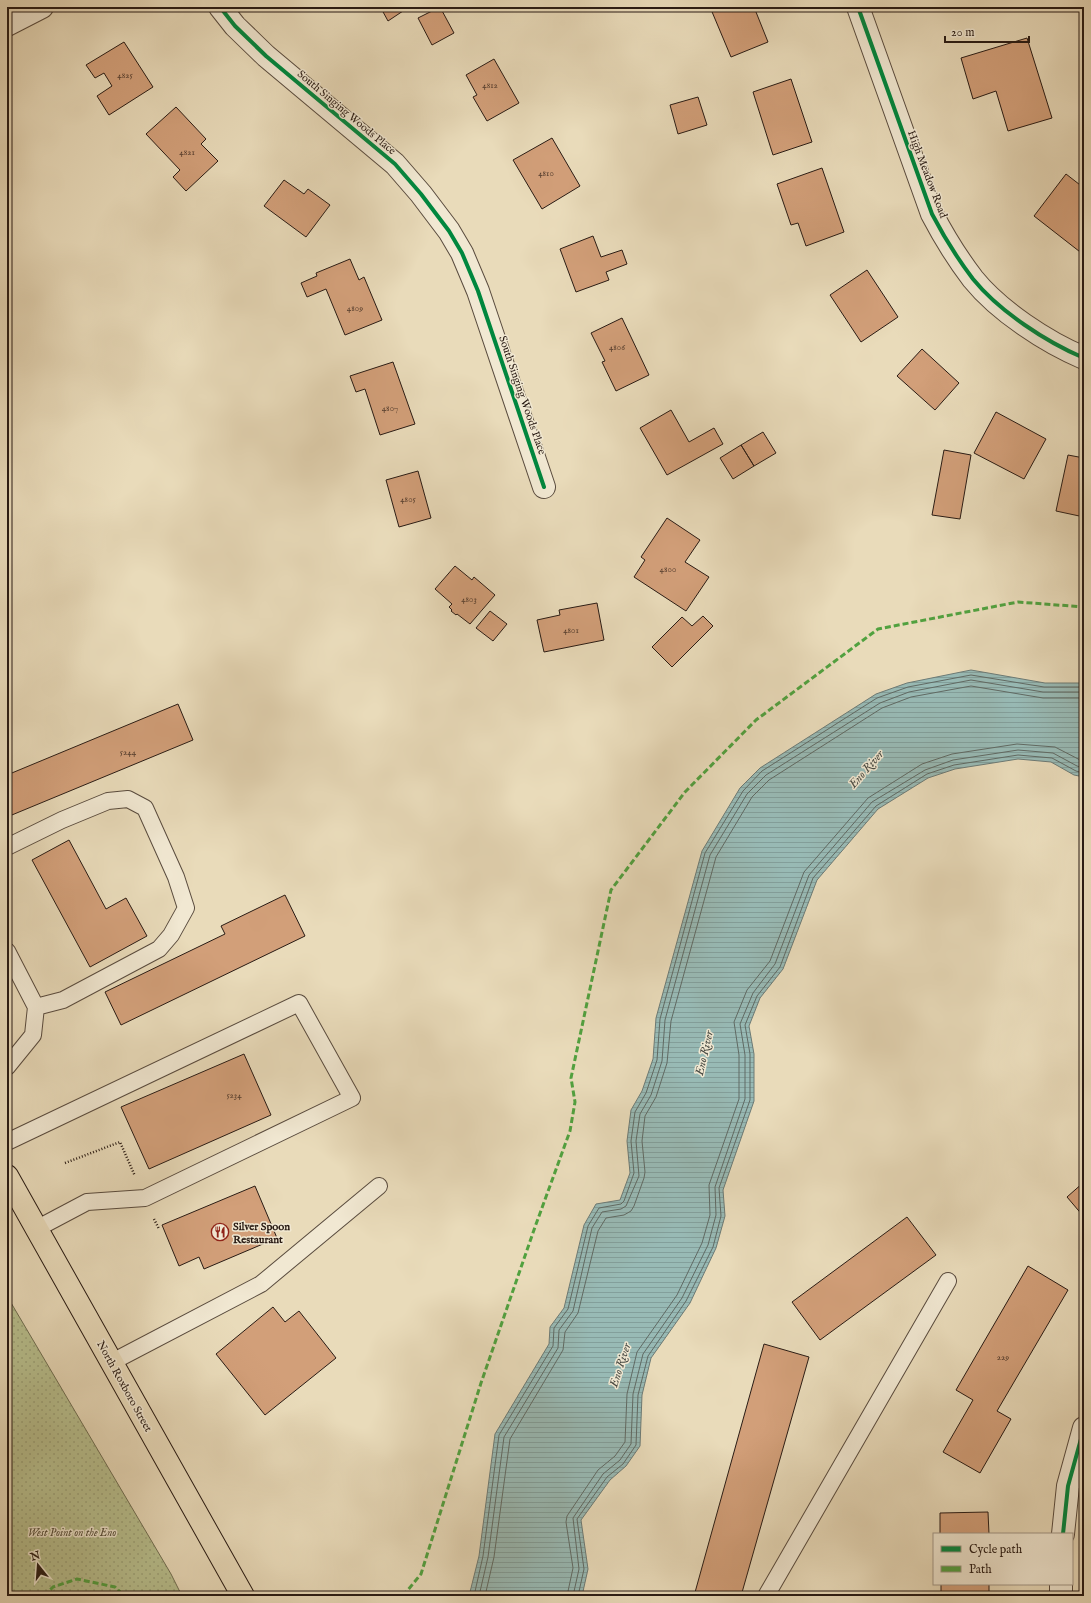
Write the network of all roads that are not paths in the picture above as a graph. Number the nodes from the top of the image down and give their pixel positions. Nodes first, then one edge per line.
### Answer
1 (42, 7) edge
2 (220, 7) edge
3 (858, 7) edge
4 (7, 25) edge
5 (1084, 358) edge
6 (544, 487) dead end
7 (7, 847) edge
8 (7, 951) edge
9 (36, 1007) junction
10 (7, 1067) edge
11 (7, 1142) edge
12 (7, 1176) edge
13 (379, 1186) dead end
14 (36, 1229) junction
15 (948, 1281) dead end
16 (112, 1362) junction
17 (1084, 1428) edge
18 (1063, 1533) edge
19 (1061, 1585) edge
20 (243, 1596) edge
21 (766, 1596) edge
22 (1061, 1596) edge

1 - 4 street
2 - 6 street, South Singing Woods Place
3 - 5 street, High Meadow Road
7 - 9 lane
8 - 9 lane
9 - 10 lane
11 - 14 lane
12 - 14 highway, North Roxboro Street
13 - 16 lane
14 - 16 highway, North Roxboro Street
15 - 21 lane
16 - 20 highway, North Roxboro Street
17 - 18 street
19 - 22 street

